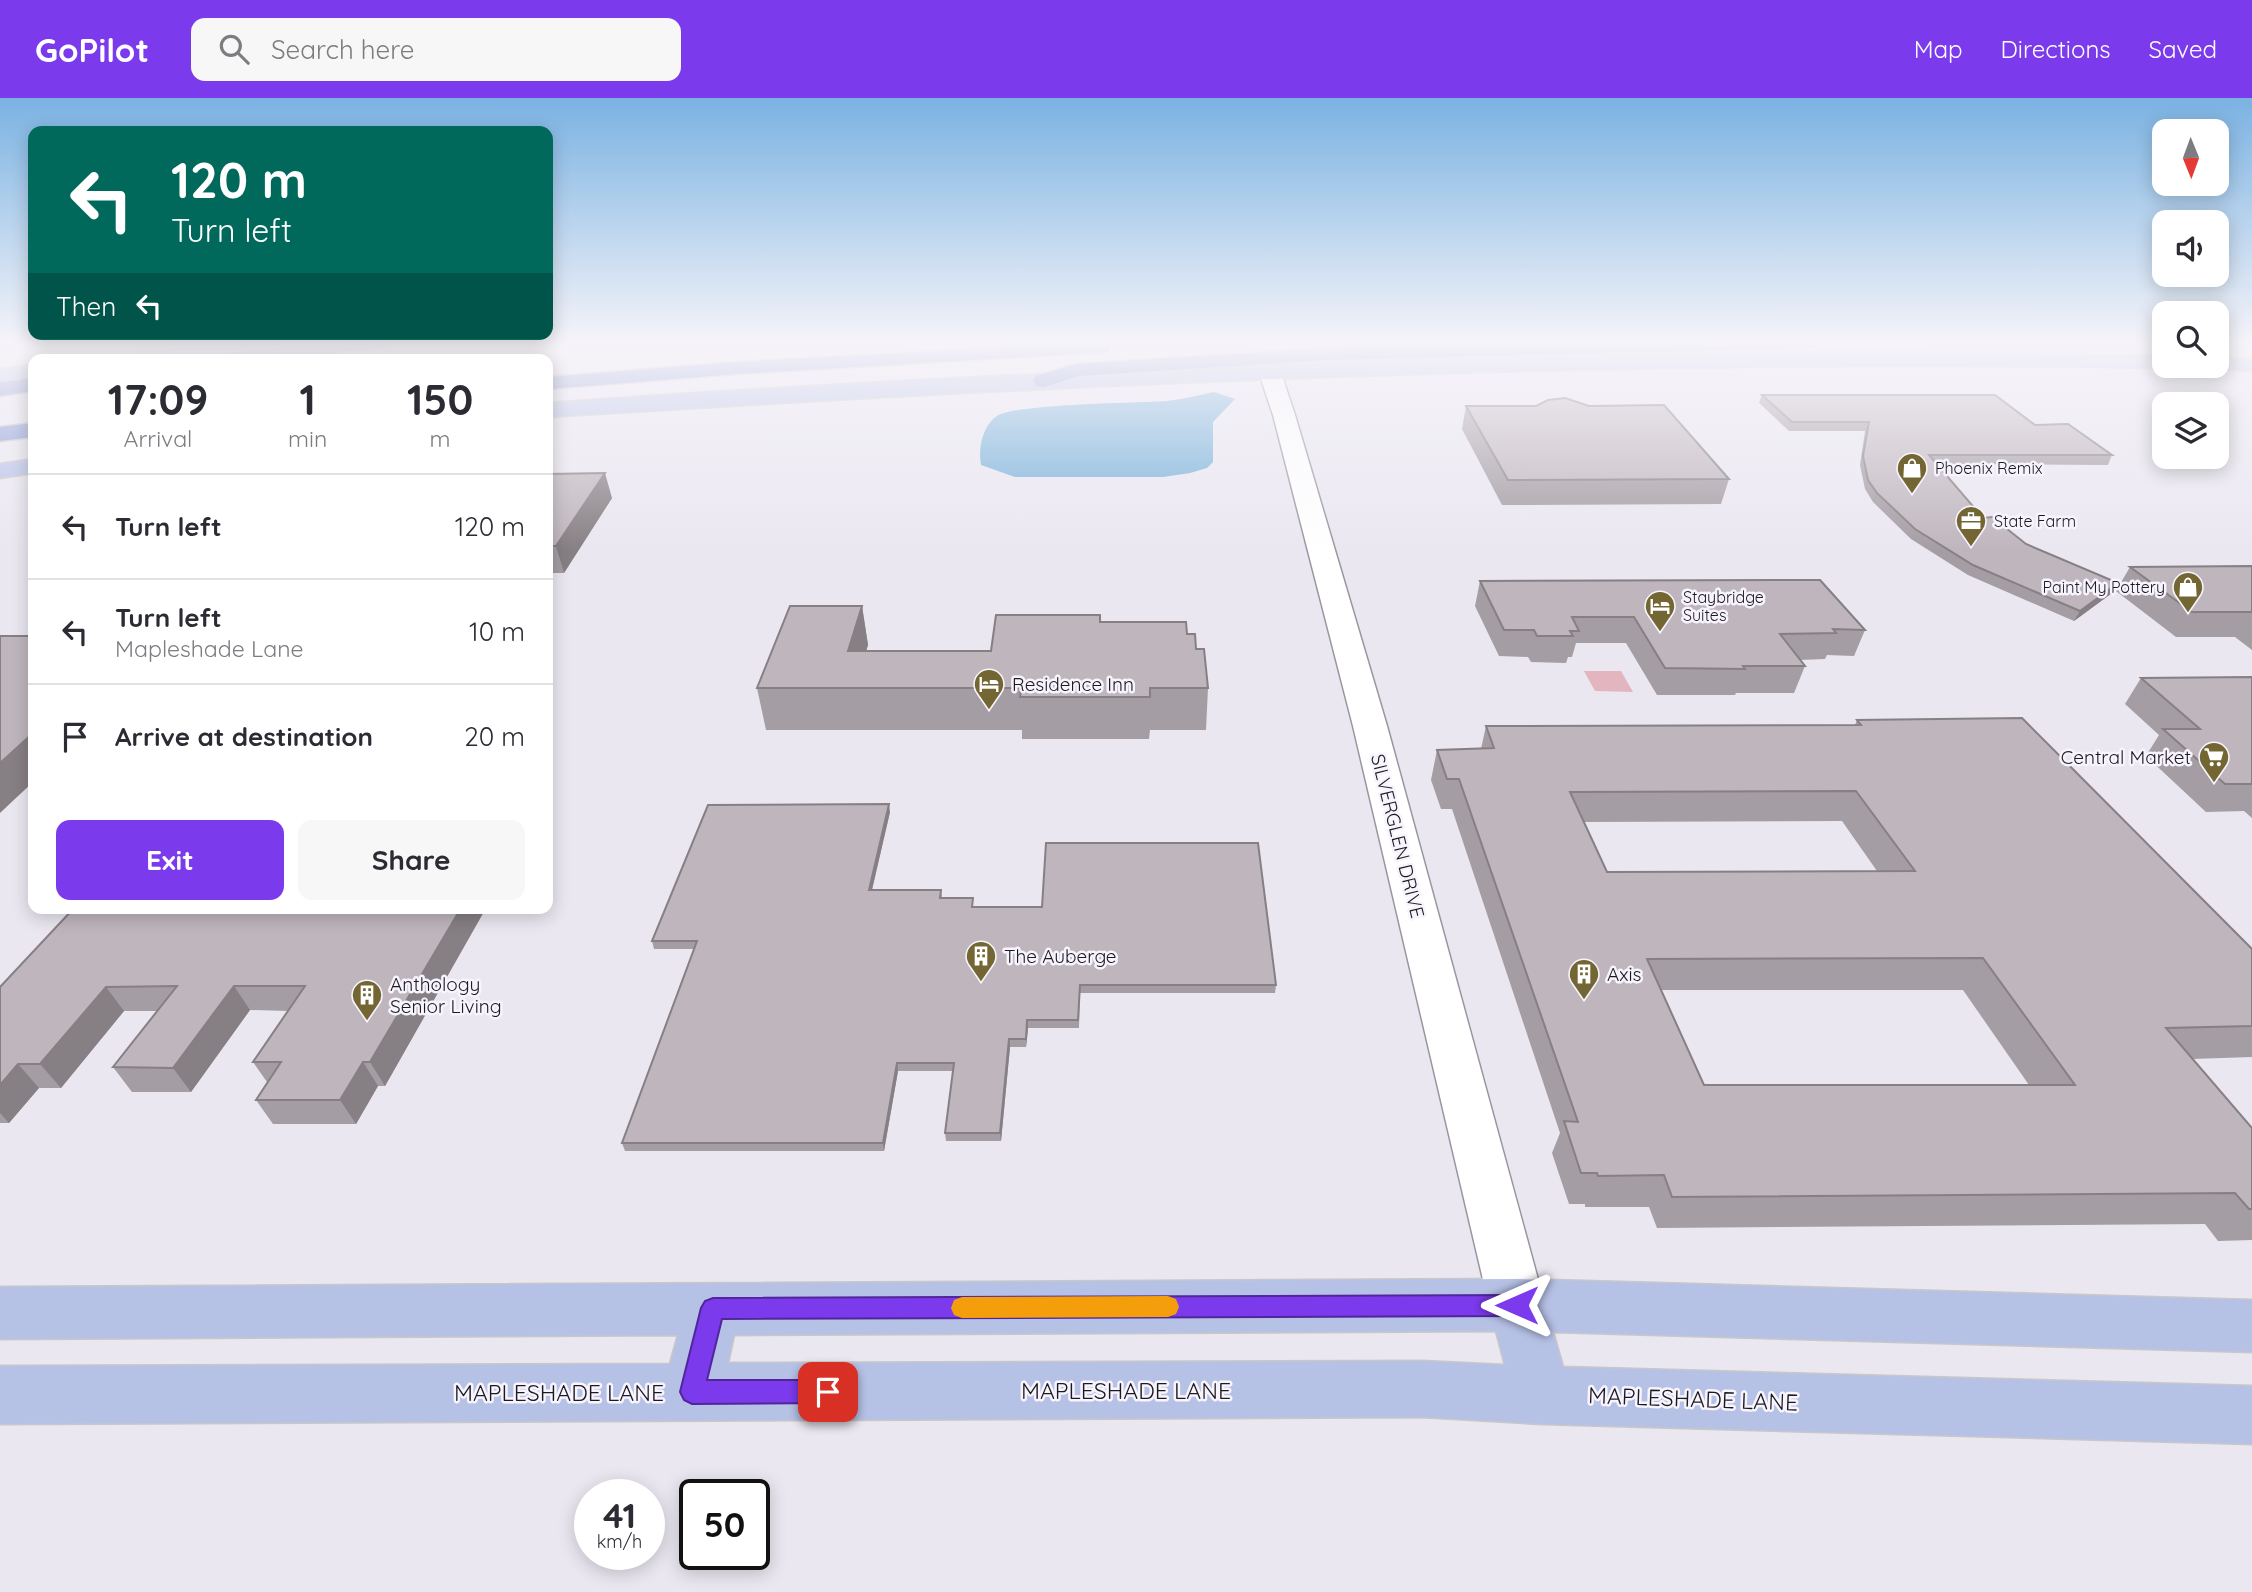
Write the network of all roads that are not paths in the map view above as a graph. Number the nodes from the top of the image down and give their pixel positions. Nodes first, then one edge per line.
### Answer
1 (1283, 412) edge
2 (28, 431) edge
3 (0, 434) edge
4 (28, 455) edge
5 (0, 458) edge
6 (28, 467) edge
7 (0, 471) edge
8 (1517, 1305) junction
9 (713, 1308) junction
10 (0, 1313) edge
11 (2252, 1326) edge
12 (692, 1392) junction
13 (0, 1395) edge
14 (1542, 1395) junction
15 (2252, 1415) edge

1 - 8 street, SILVERGLEN DRIVE
2 - 3 highway
4 - 5 highway
6 - 7 main road
8 - 9 main road
8 - 11 main road
8 - 14 main road
9 - 10 main road
9 - 12 main road
12 - 13 main road, MAPLESHADE LANE
12 - 14 main road, MAPLESHADE LANE
14 - 15 main road, MAPLESHADE LANE

